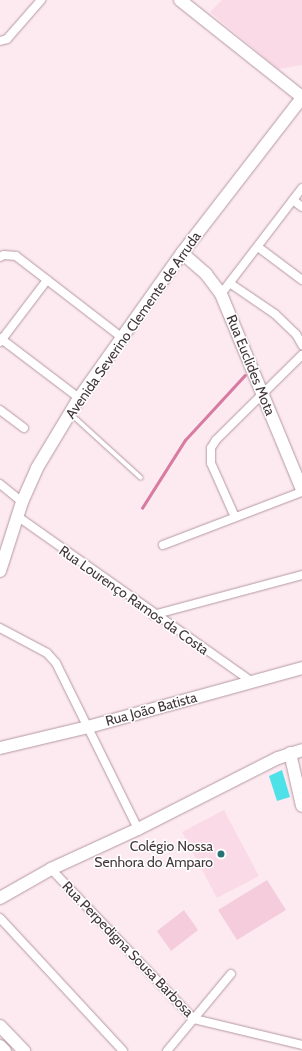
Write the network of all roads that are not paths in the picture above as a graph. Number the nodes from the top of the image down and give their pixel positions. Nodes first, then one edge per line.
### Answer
1 (41, 0) edge
2 (180, 0) edge
3 (0, 41) edge
4 (301, 94) edge
5 (302, 188) edge
6 (293, 200) junction
7 (302, 207) edge
8 (258, 247) junction
9 (182, 253) junction
10 (0, 257) edge
11 (47, 280) junction
12 (302, 280) edge
13 (231, 284) junction
14 (221, 294) junction
15 (121, 337) junction
16 (1, 340) edge
17 (302, 345) edge
18 (302, 355) edge
19 (263, 393) junction
20 (79, 398) junction
21 (0, 410) edge
22 (70, 413) junction
23 (24, 428) dead end
24 (141, 478) dead end
25 (0, 484) edge
26 (302, 491) edge
27 (22, 502) junction
28 (17, 516) junction
29 (235, 517) junction
30 (163, 545) dead end
31 (0, 571) edge
32 (302, 575) edge
33 (153, 615) junction
34 (0, 628) edge
35 (302, 668) edge
36 (252, 682) junction
37 (88, 727) junction
38 (0, 748) edge
39 (296, 752) edge
40 (302, 806) edge
41 (138, 829) junction
42 (50, 869) junction
43 (0, 898) edge
44 (0, 918) edge
45 (231, 974) dead end
46 (194, 1019) junction
47 (0, 1026) edge
48 (302, 1045) edge
49 (0, 1046) edge
50 (5, 1051) edge
51 (24, 1051) edge
52 (123, 1051) edge
53 (166, 1051) edge

1 - 3 street
2 - 4 main road
4 - 9 main road, Avenida Severino Clemente de Arruda
5 - 6 street
6 - 7 street
6 - 8 street
8 - 12 street
8 - 13 street
9 - 14 main road, Rua Euclides Mota
9 - 15 main road, Avenida Severino Clemente de Arruda
10 - 11 street
11 - 15 street
11 - 16 street
13 - 14 street
13 - 17 street
14 - 19 main road, Rua Euclides Mota
15 - 20 main road, Avenida Severino Clemente de Arruda
16 - 20 street
18 - 19 street
19 - 26 main road, Rua Euclides Mota
19 - 29 street
20 - 22 main road, Avenida Severino Clemente de Arruda
21 - 23 street
22 - 24 lane
22 - 27 main road, Avenida Severino Clemente de Arruda
25 - 27 street
26 - 29 street
27 - 28 main road, Avenida Severino Clemente de Arruda
28 - 31 main road, Avenida Severino Clemente de Arruda
28 - 33 street, Rua Lourenço Ramos da Costa
29 - 30 street
32 - 33 street
33 - 36 street, Rua Lourenço Ramos da Costa
34 - 37 street
35 - 36 main road, Rua João Batista
36 - 37 main road, Rua João Batista
37 - 38 main road, Rua João Batista
37 - 41 street
39 - 40 main road
39 - 41 main road
41 - 42 main road
42 - 43 main road
42 - 46 street, Rua Perpedigna Sousa Barbosa
44 - 52 street
45 - 46 street
46 - 48 street, Rua Perpedigna Sousa Barbosa
46 - 53 street
47 - 51 main road
49 - 50 main road

